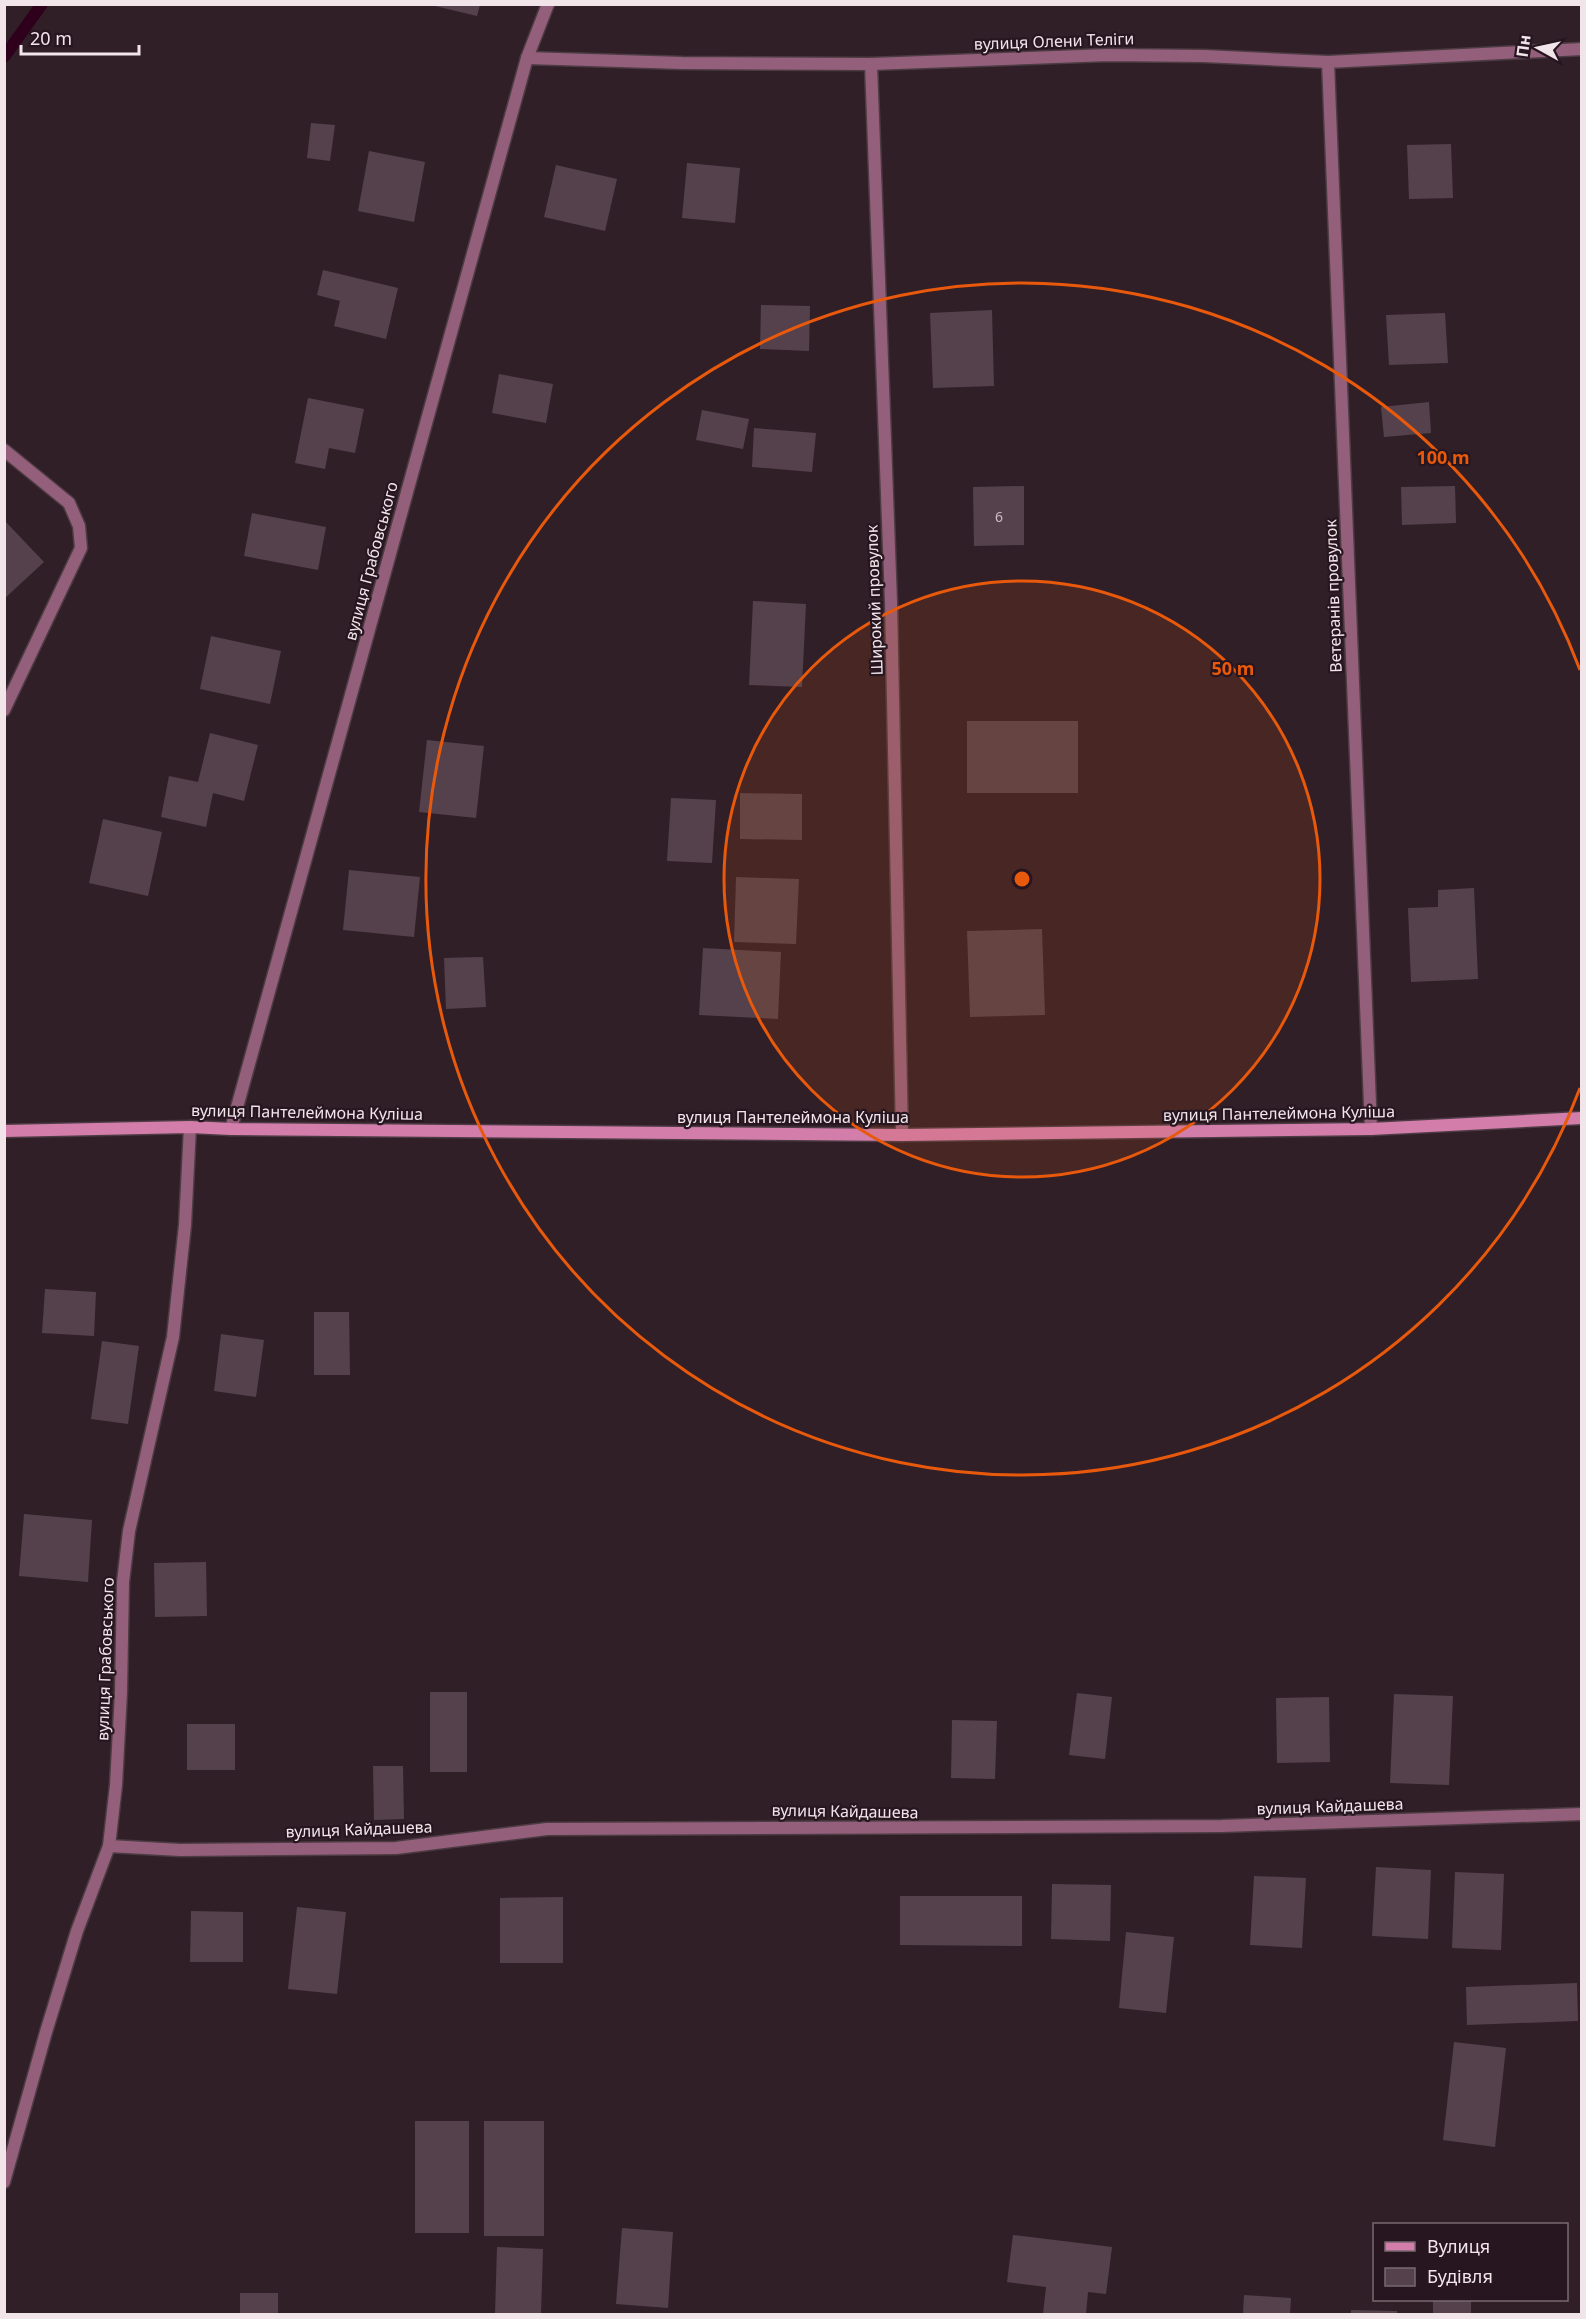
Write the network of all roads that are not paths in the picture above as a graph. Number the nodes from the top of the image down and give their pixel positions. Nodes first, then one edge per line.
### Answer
1 (548, 4) edge
2 (1581, 49) edge
3 (527, 58) junction
4 (1328, 62) junction
5 (871, 64) junction
6 (4, 450) edge
7 (4, 711) edge
8 (1581, 1119) edge
9 (190, 1126) junction
10 (231, 1129) junction
11 (1371, 1129) junction
12 (4, 1131) edge
13 (902, 1135) junction
14 (1581, 1814) edge
15 (109, 1846) junction
16 (4, 2182) edge

1 - 3 street, вулиця Грабовського
2 - 4 street, вулиця Олени Теліги
3 - 5 street, вулиця Олени Теліги
3 - 10 street, вулиця Грабовського
4 - 5 street, вулиця Олени Теліги
4 - 11 street, Ветеранів провулок
5 - 13 street, Широкий провулок
6 - 7 street
8 - 11 street, вулиця Пантелеймона Куліша
9 - 10 street, вулиця Пантелеймона Куліша
9 - 12 street, вулиця Пантелеймона Куліша
9 - 15 street, вулиця Грабовського
10 - 13 street, вулиця Пантелеймона Куліша
11 - 13 street, вулиця Пантелеймона Куліша
14 - 15 street, вулиця Кайдашева
15 - 16 street, вулиця Грабовського

